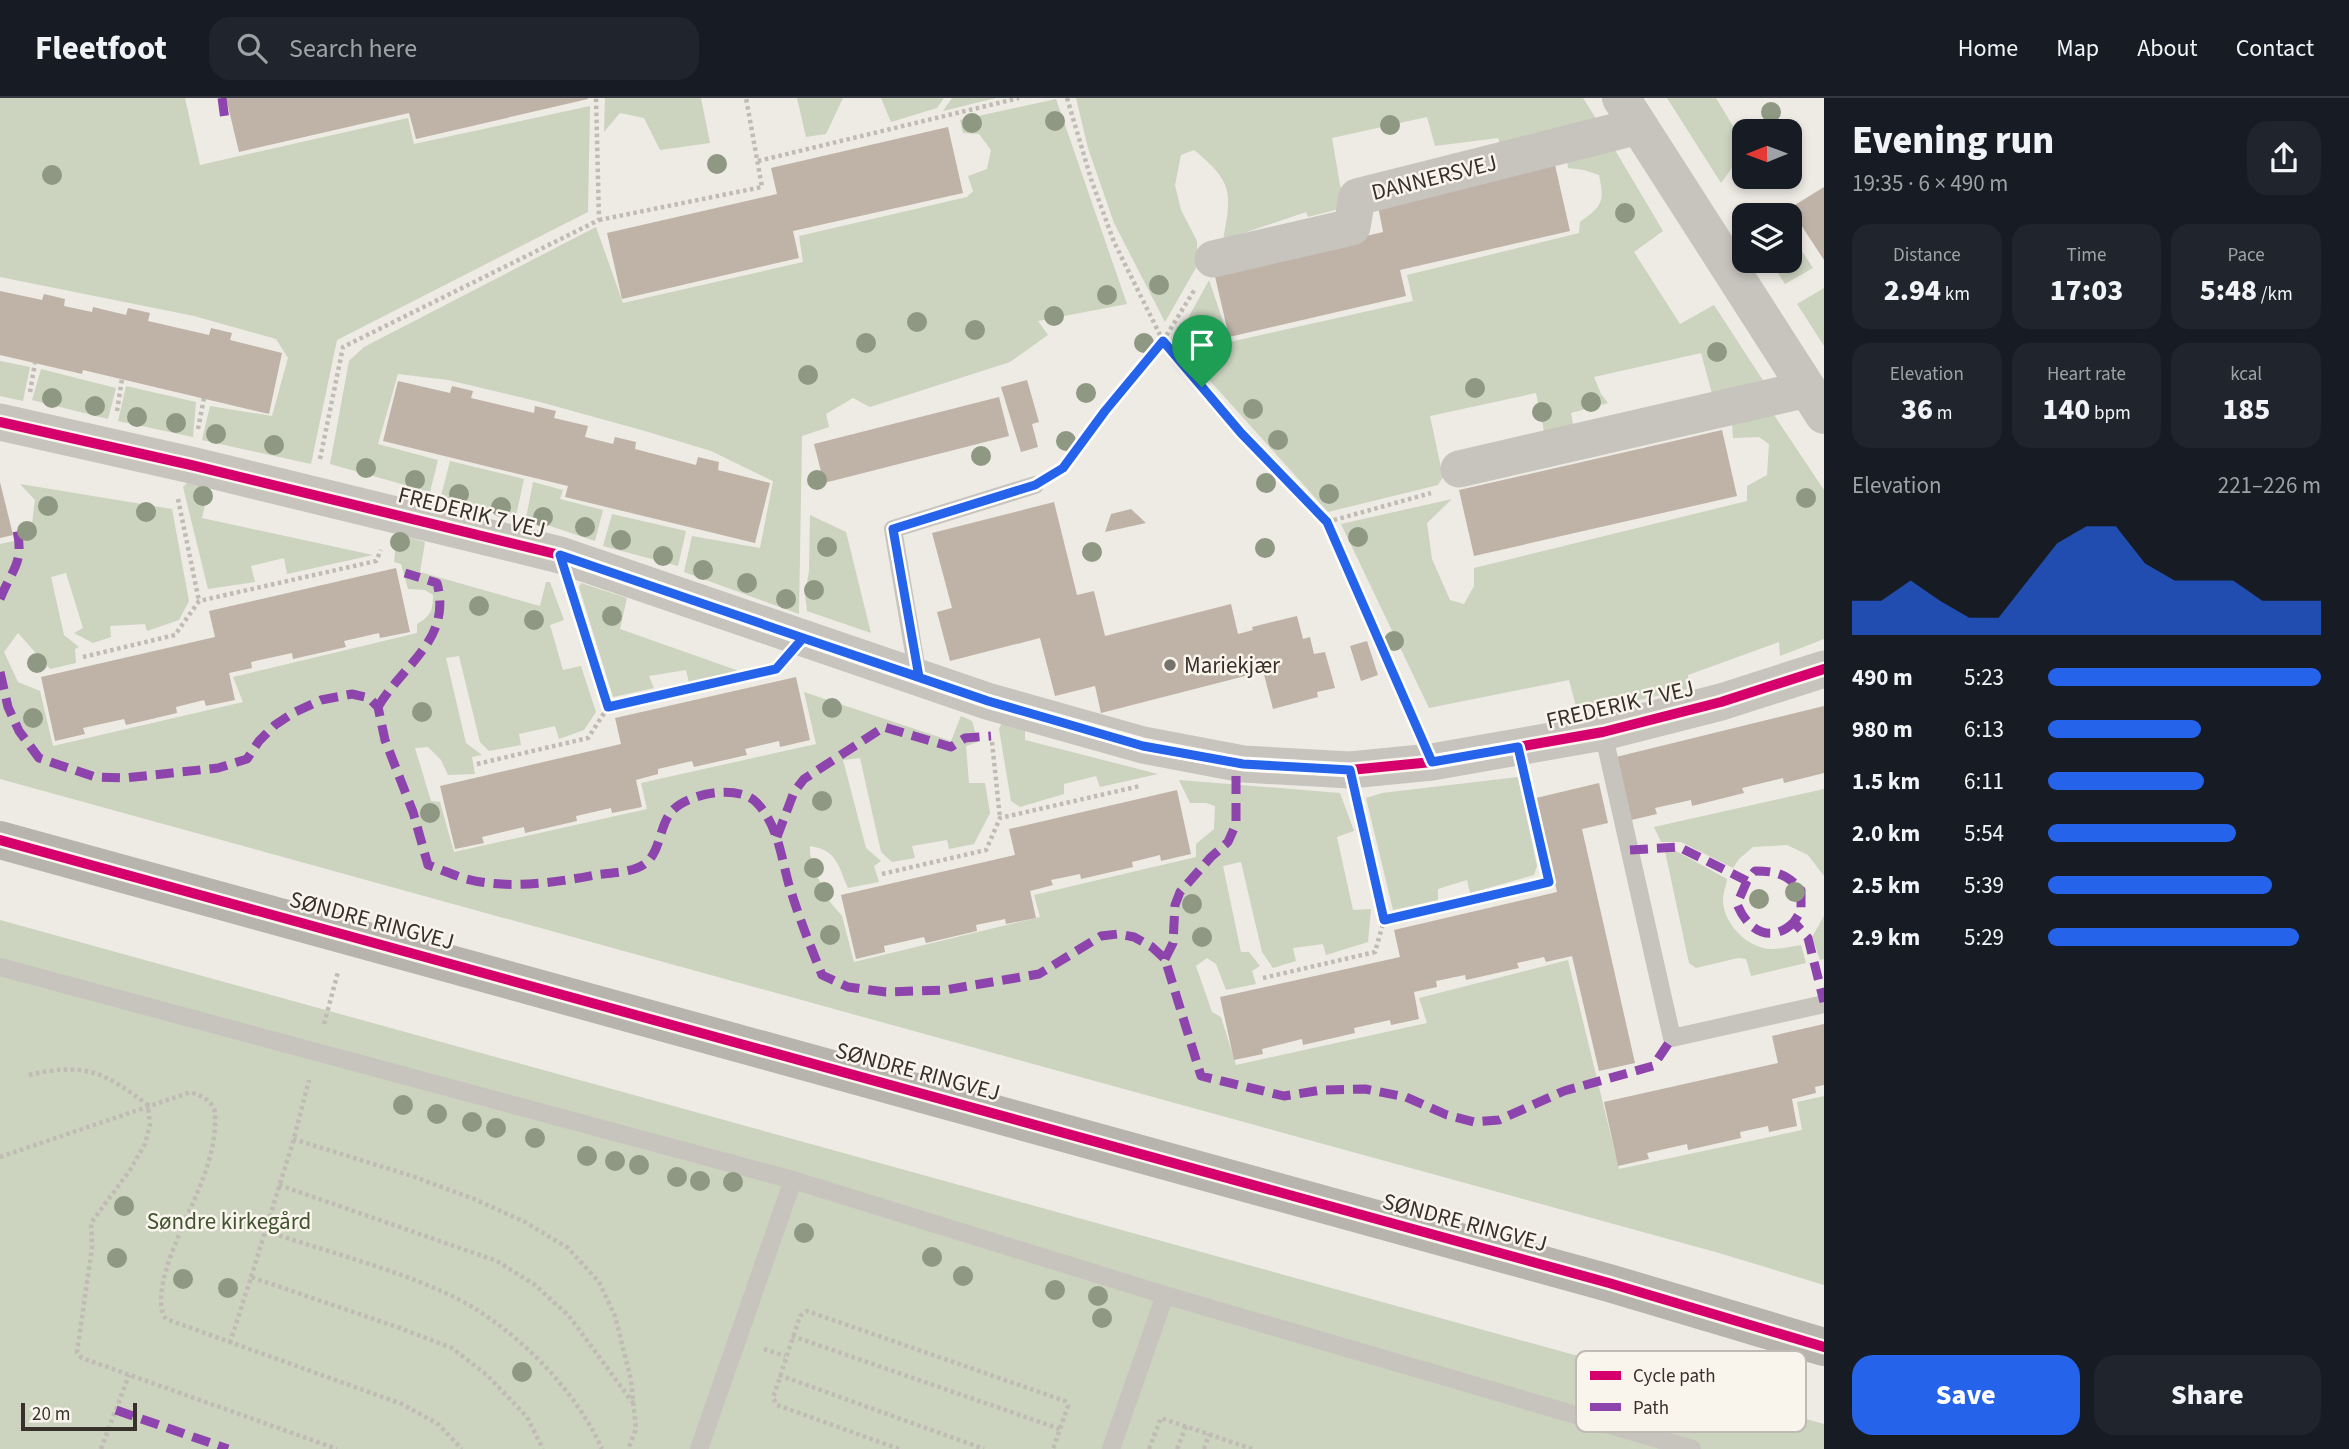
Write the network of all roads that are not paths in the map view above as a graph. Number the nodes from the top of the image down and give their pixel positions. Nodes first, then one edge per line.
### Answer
1 (1630, 112) edge
2 (1213, 259) road end
3 (1815, 402) edge
4 (0, 422) edge
5 (1459, 469) road end
6 (1035, 485) road end
7 (1824, 669) edge
8 (919, 677) junction
9 (1603, 732) junction
10 (0, 840) edge
11 (0, 967) edge
12 (1824, 1004) edge
13 (793, 1180) junction
14 (1165, 1294) junction
15 (1824, 1347) edge
16 (1576, 1415) edge
17 (1634, 1432) edge
18 (699, 1449) edge
19 (1111, 1449) edge
20 (1692, 1449) edge

1 - 2 street, DANNERSVEJ
1 - 3 street, DANNERSVEJ
3 - 5 street, DANNERSVEJ
4 - 8 street, FREDERIK 7 VEJ
6 - 8 lane
7 - 9 street, FREDERIK 7 VEJ
8 - 9 street, FREDERIK 7 VEJ
9 - 12 lane
10 - 15 main road, SØNDRE RINGVEJ
11 - 13 lane
13 - 14 lane
13 - 18 lane
14 - 16 lane
14 - 19 lane
17 - 20 lane

